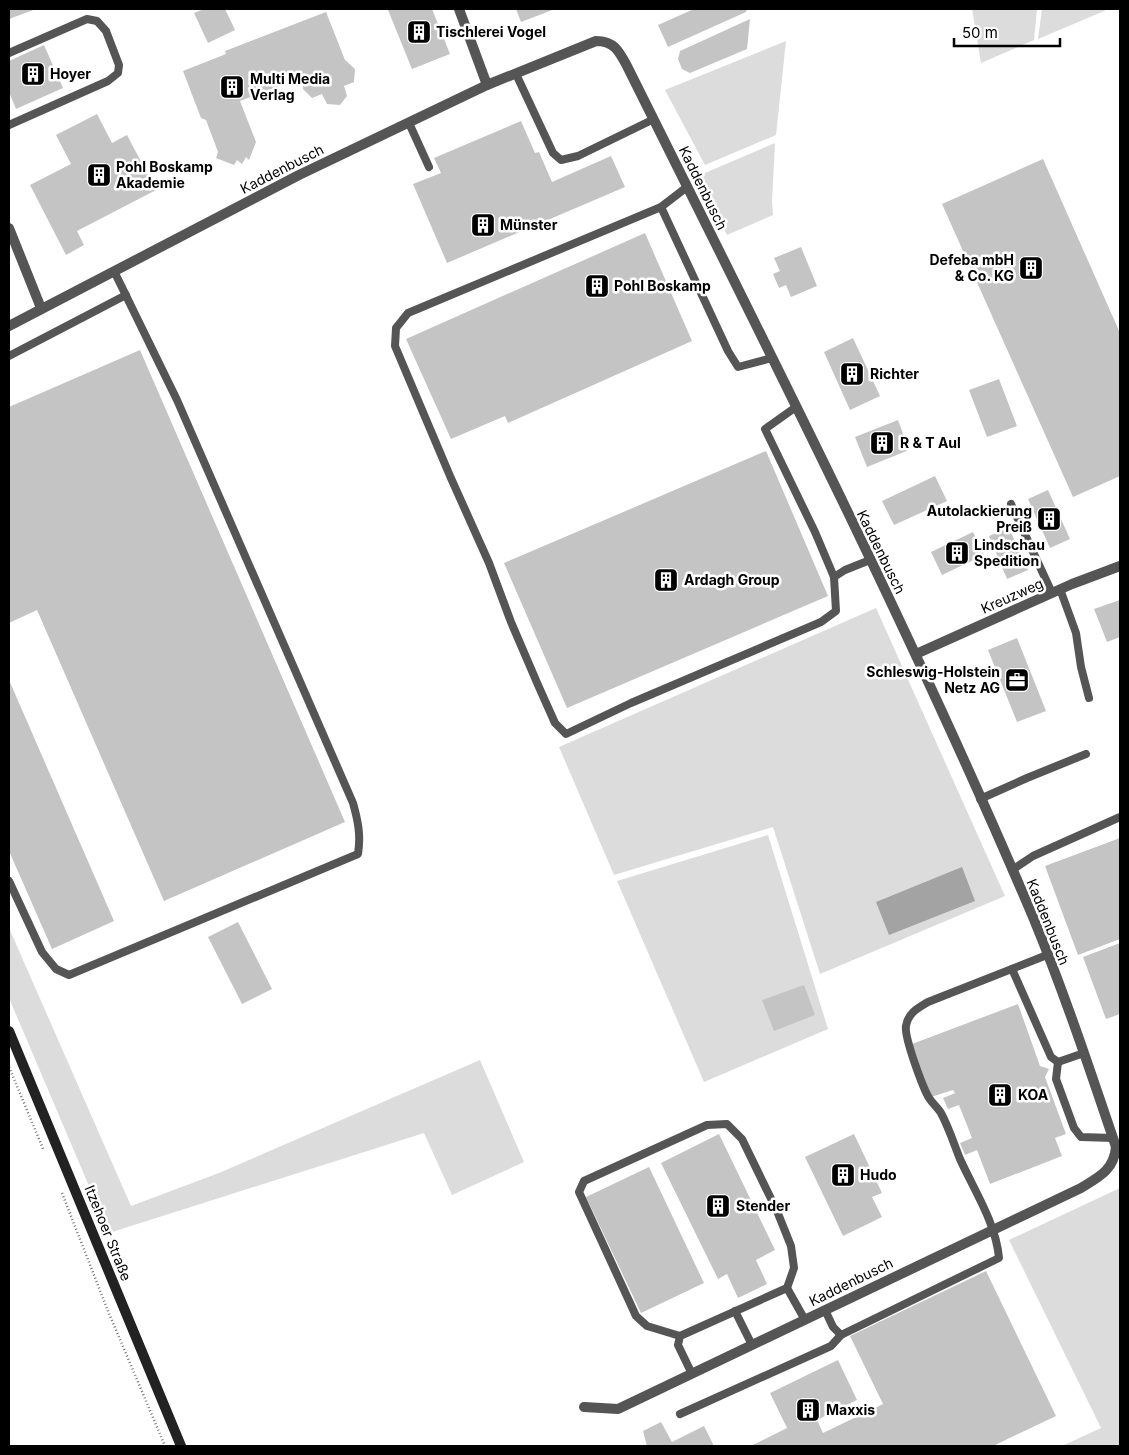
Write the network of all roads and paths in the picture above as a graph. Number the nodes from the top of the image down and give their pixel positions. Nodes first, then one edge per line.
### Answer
1 (459, 9) edge
2 (9, 52) edge
3 (516, 74) junction
4 (487, 86) junction
5 (654, 119) junction
6 (409, 123) junction
7 (9, 125) edge
8 (429, 167) dead end
9 (688, 187) junction
10 (661, 206) junction
11 (9, 228) edge
12 (114, 271) junction
13 (126, 295) junction
14 (41, 308) junction
15 (9, 326) edge
16 (9, 356) edge
17 (772, 358) junction
18 (796, 407) junction
19 (1011, 504) dead end
20 (870, 560) junction
21 (1120, 566) edge
22 (834, 577) junction
23 (1056, 591) junction
24 (916, 654) junction
25 (1089, 698) dead end
26 (1086, 754) dead end
27 (980, 799) junction
28 (1120, 817) edge
29 (1012, 870) junction
30 (9, 881) edge
31 (1047, 955) junction
32 (1012, 969) junction
33 (9, 1031) edge
34 (1084, 1054) junction
35 (1058, 1062) junction
36 (9, 1067) edge
37 (1113, 1138) junction
38 (47, 1157) dead end
39 (58, 1185) dead end
40 (992, 1230) junction
41 (787, 1288) junction
42 (825, 1310) junction
43 (735, 1311) junction
44 (804, 1320) junction
45 (841, 1334) junction
46 (680, 1336) junction
47 (752, 1345) junction
48 (692, 1374) junction
49 (584, 1407) dead end
50 (680, 1414) dead end
51 (165, 1446) edge
52 (181, 1446) edge

1 - 4 street
2 - 7 lane
3 - 4 street, Kaddenbusch
3 - 5 street, Kaddenbusch
3 - 5 lane
4 - 6 street, Kaddenbusch
5 - 9 street, Kaddenbusch
6 - 8 lane
6 - 12 street, Kaddenbusch
9 - 10 lane
9 - 17 street, Kaddenbusch
10 - 17 lane
10 - 22 lane
11 - 14 street
12 - 13 lane
12 - 14 street, Kaddenbusch
13 - 16 lane
13 - 30 lane
14 - 15 street, Kaddenbusch
17 - 18 street, Kaddenbusch
18 - 20 street, Kaddenbusch
18 - 22 lane
19 - 23 lane
20 - 22 lane
20 - 24 street, Kaddenbusch
21 - 23 street, Kreuzweg
23 - 24 street, Kreuzweg
23 - 25 lane
24 - 27 street, Kaddenbusch
26 - 27 lane
27 - 29 street, Kaddenbusch
28 - 29 lane
29 - 31 street, Kaddenbusch
31 - 32 lane
31 - 34 street, Kaddenbusch
32 - 35 lane
32 - 40 lane
33 - 52 main road, Itzehoer Straße
34 - 35 lane
34 - 37 street, Kaddenbusch
35 - 37 lane
36 - 38 path
37 - 40 street, Kaddenbusch
39 - 51 path
40 - 42 street, Kaddenbusch
40 - 45 lane
41 - 43 lane
41 - 44 lane
41 - 46 lane
42 - 44 street, Kaddenbusch
42 - 45 lane
43 - 46 lane
43 - 47 lane
44 - 47 street, Kaddenbusch
45 - 50 lane
46 - 48 lane
47 - 48 street, Kaddenbusch
48 - 49 street, Kaddenbusch

